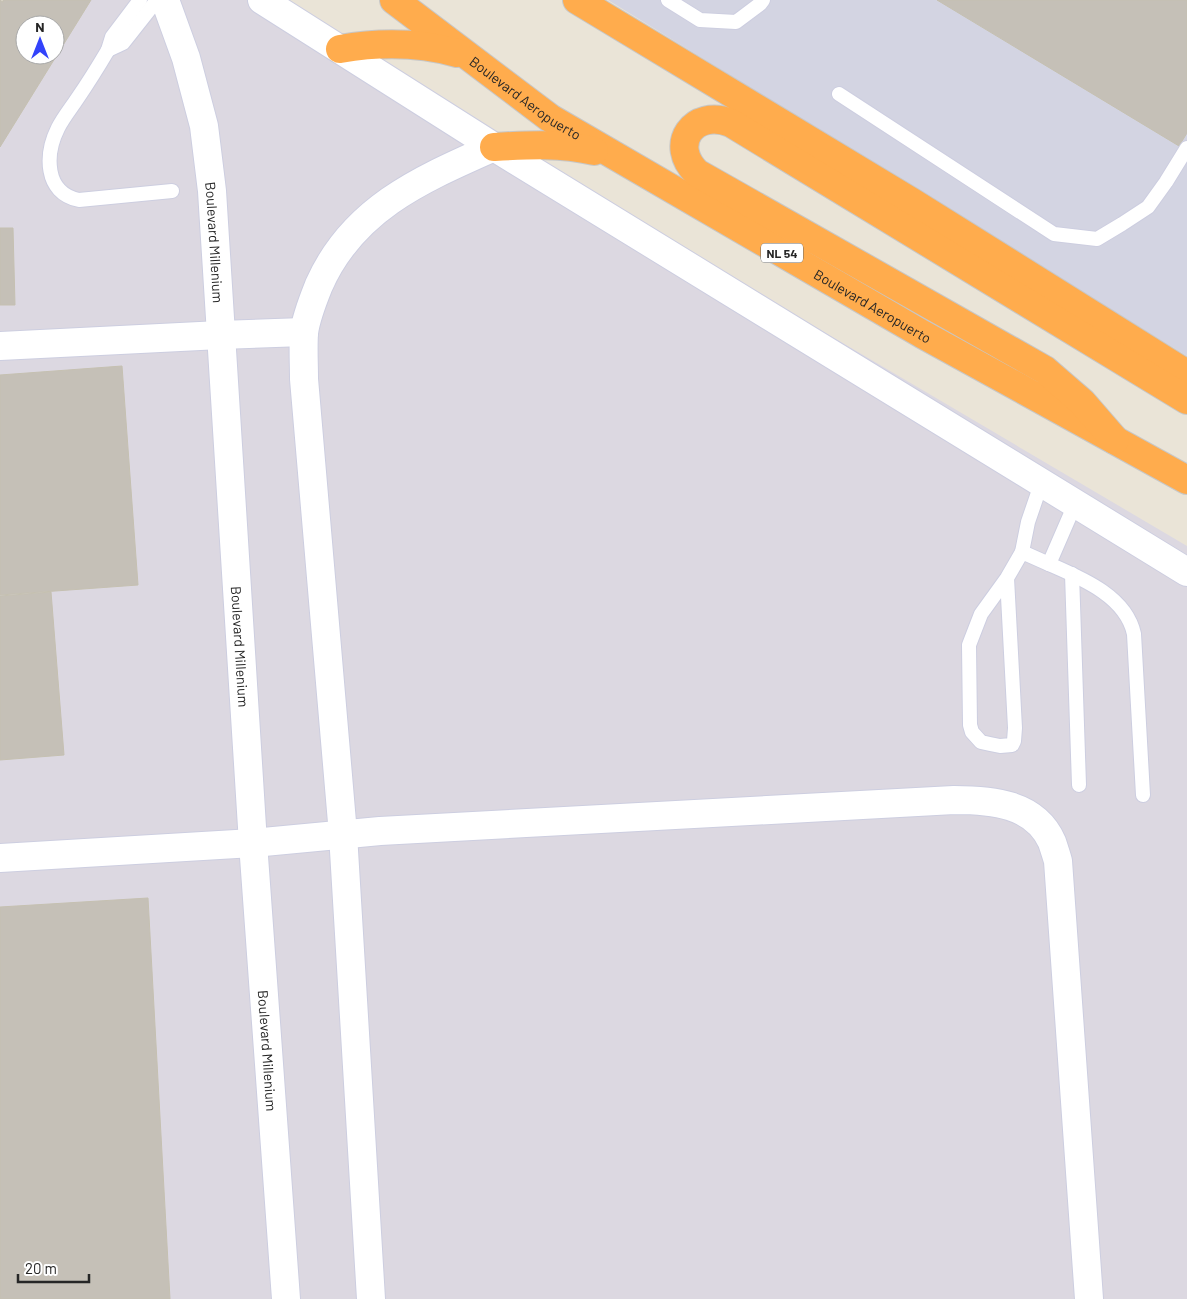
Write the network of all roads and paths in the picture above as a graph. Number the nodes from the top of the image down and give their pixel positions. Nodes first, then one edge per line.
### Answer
1 (140, 0) edge
2 (157, 0) edge
3 (165, 0) edge
4 (262, 0) edge
5 (394, 0) edge
6 (577, 0) edge
7 (668, 0) edge
8 (762, 0) edge
9 (115, 43) junction
10 (340, 49) junction
11 (466, 55) junction
12 (839, 94) dead end
13 (494, 147) junction
14 (1187, 148) edge
15 (613, 156) junction
16 (172, 191) dead end
17 (304, 332) junction
18 (220, 335) junction
19 (0, 346) edge
20 (1187, 374) edge
21 (1187, 400) edge
22 (1115, 440) junction
23 (1187, 480) edge
24 (1041, 484) junction
25 (1074, 504) junction
26 (1022, 552) junction
27 (1049, 564) junction
28 (1187, 572) edge
29 (1072, 574) junction
30 (1007, 578) junction
31 (1079, 785) dead end
32 (1143, 795) dead end
33 (343, 834) junction
34 (253, 843) junction
35 (0, 858) edge
36 (286, 1299) edge
37 (371, 1299) edge
38 (1089, 1299) edge

1 - 9 lane
2 - 9 lane
3 - 18 street, Boulevard Millenium
4 - 10 street
5 - 11 highway, Boulevard Aeropuerto / NL 54
6 - 20 highway
7 - 8 lane
9 - 16 lane
10 - 11 highway
10 - 13 street
11 - 15 highway, Boulevard Aeropuerto / NL 54
12 - 14 lane
13 - 15 highway
13 - 17 street
13 - 24 street
15 - 22 highway, Boulevard Aeropuerto / NL 54
17 - 18 street
17 - 33 street
18 - 19 street
18 - 34 street, Boulevard Millenium
21 - 22 highway
22 - 23 highway, Boulevard Aeropuerto / NL 54
24 - 25 street
24 - 26 lane
25 - 27 lane
25 - 28 street
26 - 27 lane
26 - 30 lane
27 - 29 lane
29 - 31 lane
29 - 32 lane
30 - 30 lane
33 - 34 street
33 - 37 street
33 - 38 street
34 - 35 street
34 - 36 street, Boulevard Millenium

